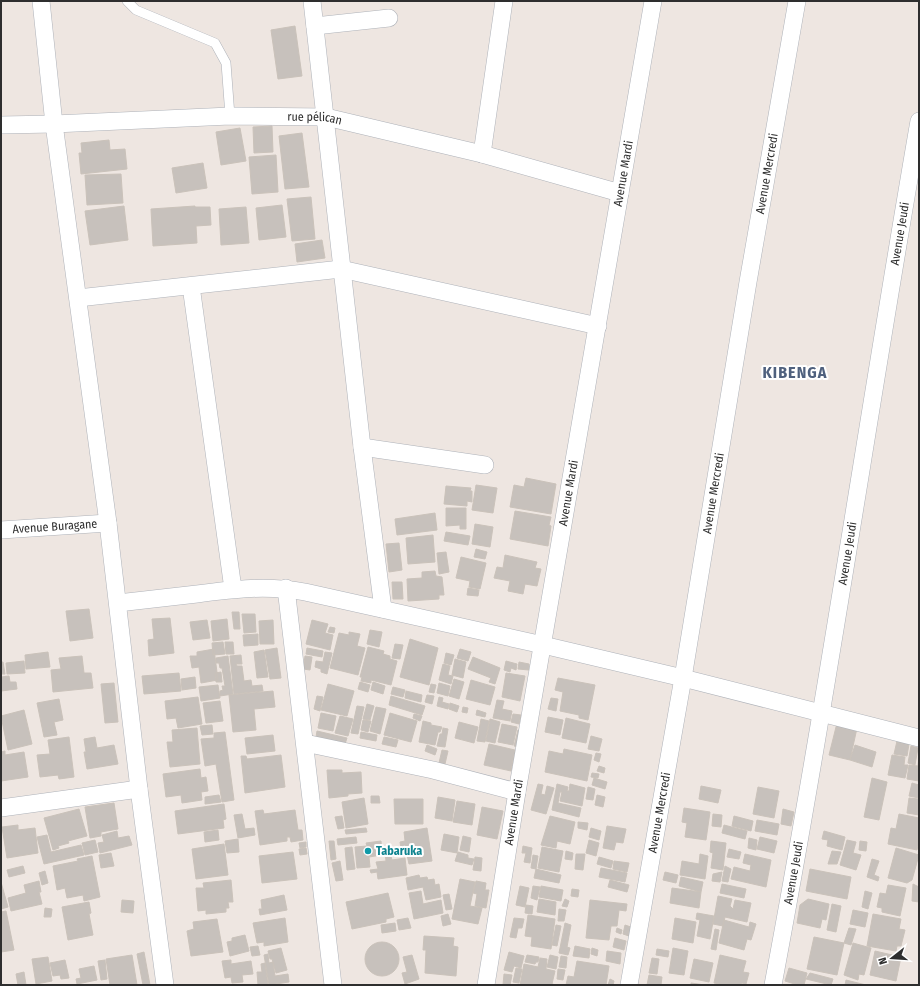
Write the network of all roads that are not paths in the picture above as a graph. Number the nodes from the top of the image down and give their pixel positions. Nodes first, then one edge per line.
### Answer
1 (41, 1) edge
2 (127, 1) edge
3 (312, 1) edge
4 (504, 1) edge
5 (652, 1) edge
6 (797, 1) edge
7 (389, 18) dead end
8 (315, 26) junction
9 (230, 116) junction
10 (326, 117) junction
11 (919, 121) edge
12 (54, 124) junction
13 (1, 125) edge
14 (482, 154) junction
15 (620, 193) junction
16 (341, 268) junction
17 (191, 286) junction
18 (78, 298) junction
19 (598, 326) junction
20 (362, 446) junction
21 (485, 464) dead end
22 (108, 523) junction
23 (1, 530) edge
24 (286, 588) junction
25 (234, 589) junction
26 (118, 603) junction
27 (383, 609) junction
28 (543, 645) junction
29 (683, 678) junction
30 (821, 713) junction
31 (919, 738) edge
32 (305, 744) junction
33 (139, 789) junction
34 (517, 792) junction
35 (1, 808) edge
36 (166, 985) edge
37 (333, 985) edge
38 (486, 985) edge
39 (629, 985) edge
40 (773, 985) edge

1 - 12 street
2 - 9 lane
3 - 8 street
4 - 14 street
5 - 15 street, Avenue Mardi
6 - 29 street, Avenue Mercredi
7 - 8 street
8 - 10 street
9 - 10 street, rue pélican
9 - 12 street, rue pélican
10 - 14 street, rue pélican
10 - 16 street
11 - 30 street, Avenue Jeudi
12 - 13 street, rue pélican
12 - 18 street
14 - 15 street, rue pélican
15 - 19 street, Avenue Mardi
16 - 17 street
16 - 19 street
16 - 20 street
17 - 18 street
17 - 25 street
18 - 22 street
19 - 28 street, Avenue Mardi
20 - 21 street
20 - 27 street
22 - 23 street, Avenue Buragane
22 - 26 street
24 - 25 street
24 - 27 street
24 - 32 street
25 - 26 street
26 - 33 street
27 - 28 street
28 - 29 street
28 - 34 street, Avenue Mardi
29 - 30 street
29 - 39 street, Avenue Mercredi
30 - 31 street
30 - 40 street, Avenue Jeudi
32 - 34 street
32 - 37 street
33 - 35 street
33 - 36 street
34 - 38 street, Avenue Mardi

